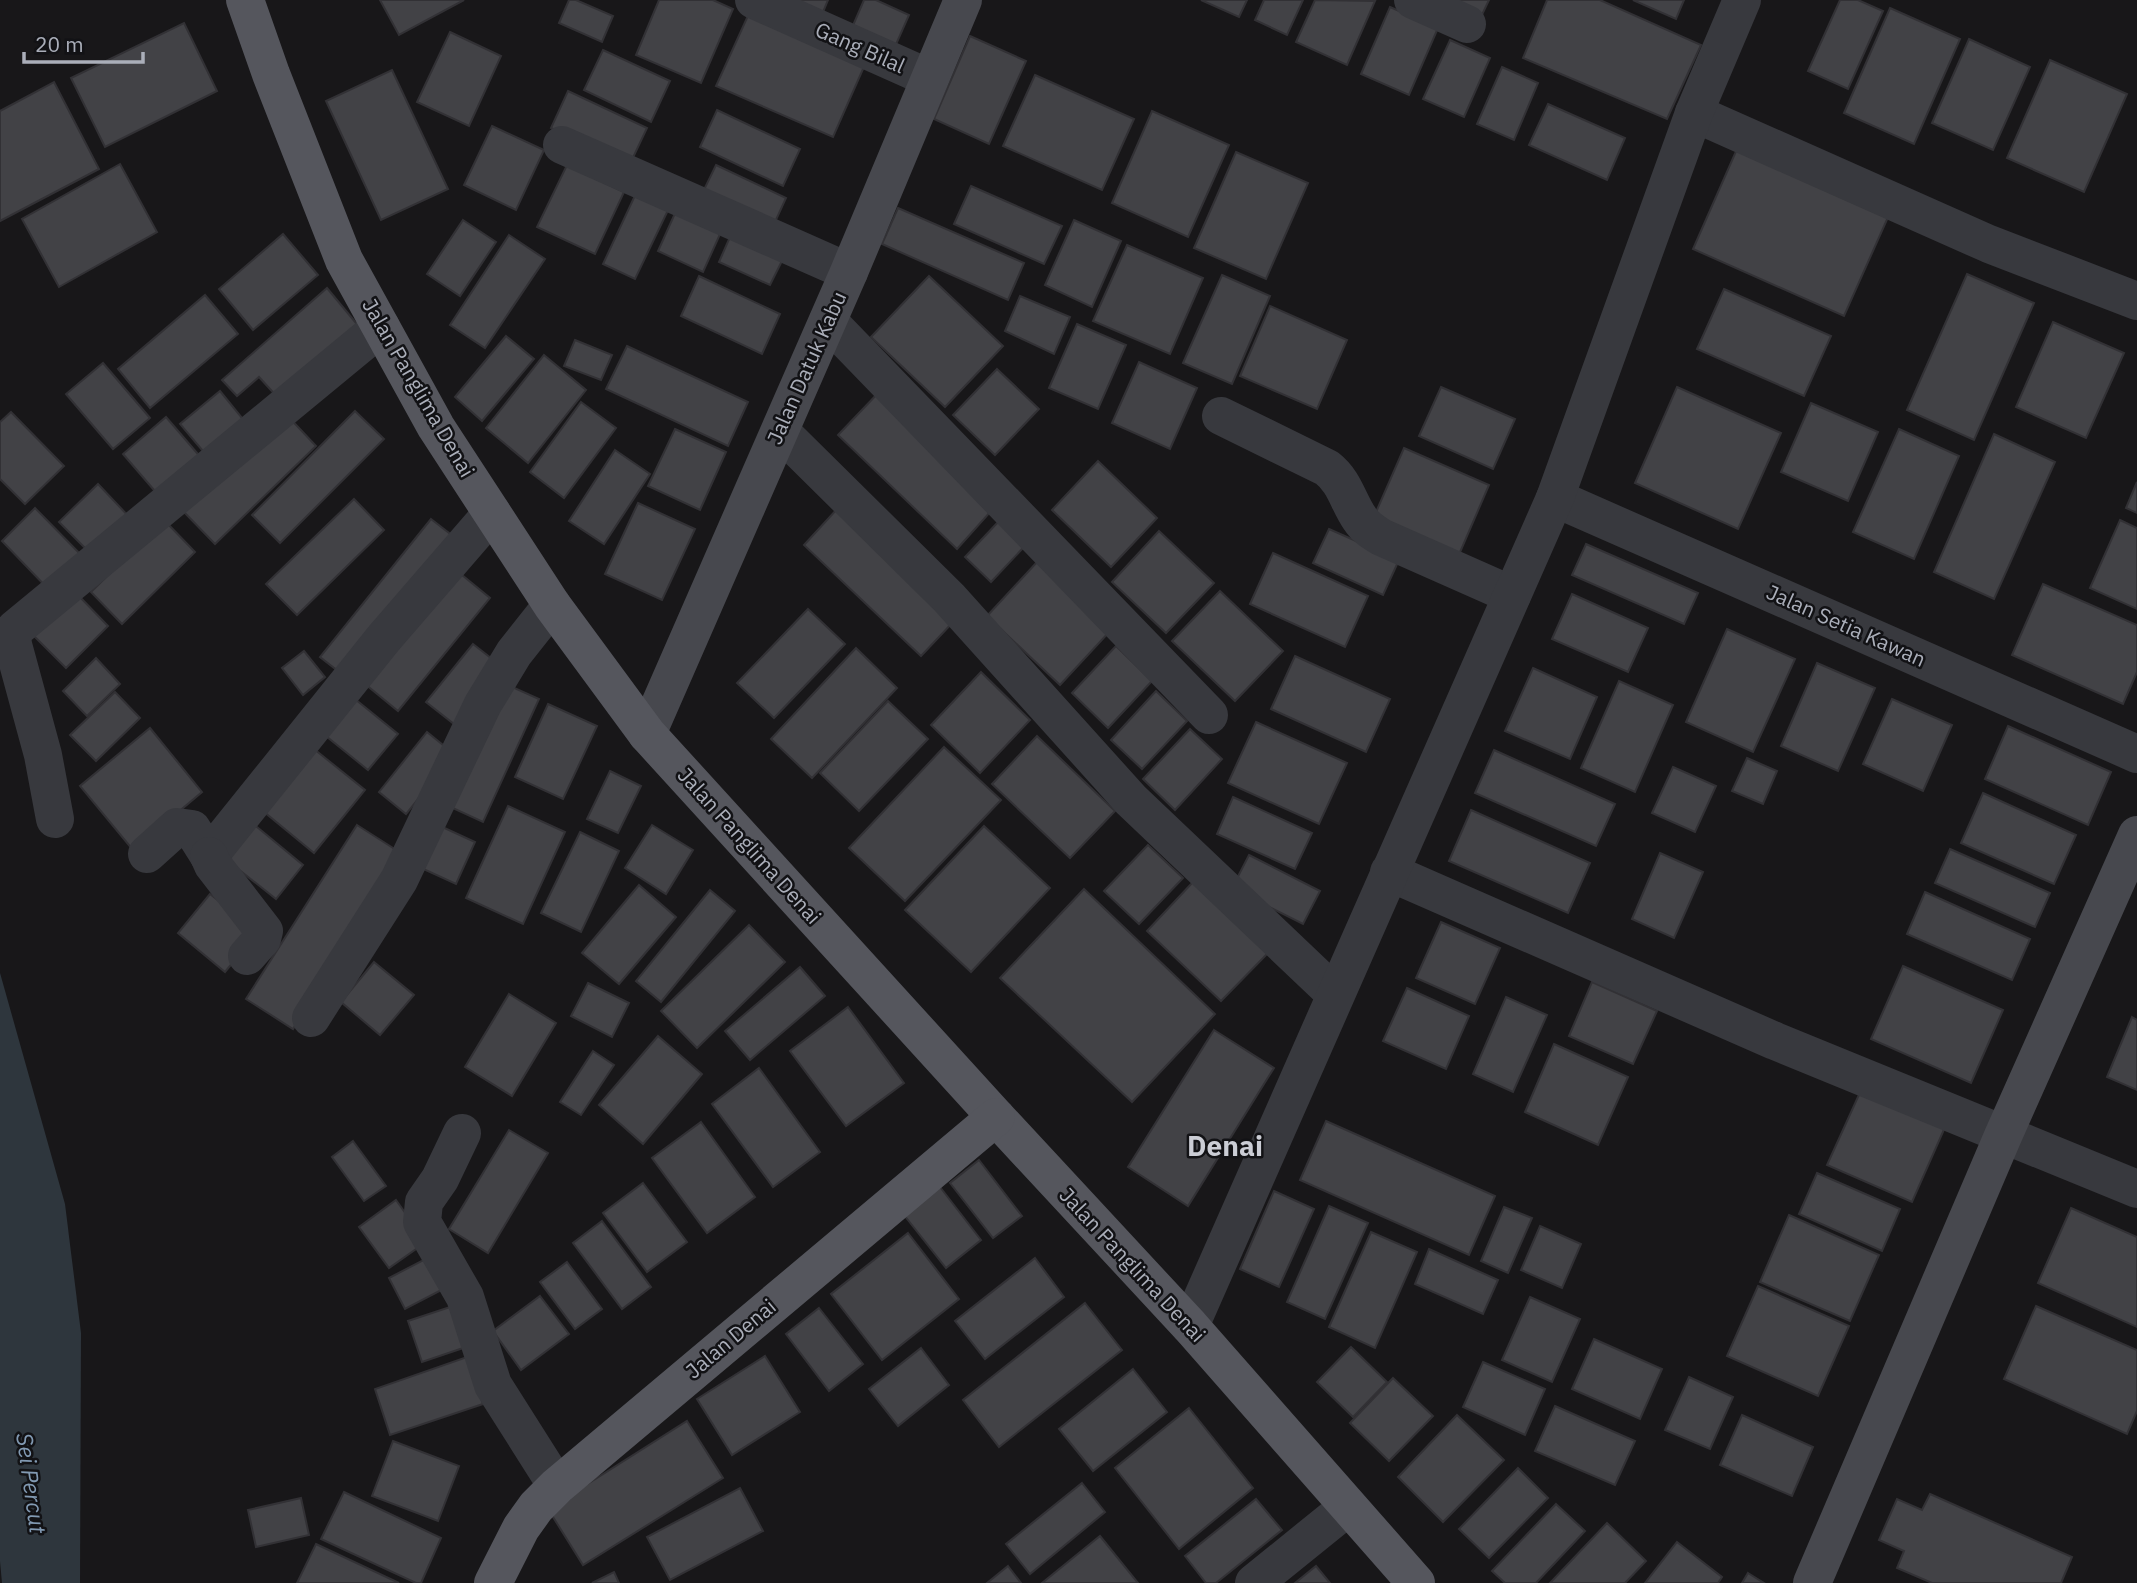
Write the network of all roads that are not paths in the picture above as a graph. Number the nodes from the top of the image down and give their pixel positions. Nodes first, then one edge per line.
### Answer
1 (245, 0) edge
2 (754, 0) edge
3 (962, 0) edge
4 (1413, 0) edge
5 (1742, 0) edge
6 (1467, 24) dead end
7 (929, 78) junction
8 (1694, 113) junction
9 (562, 145) dead end
10 (849, 272) junction
11 (2137, 301) edge
12 (828, 321) junction
13 (381, 327) junction
14 (1220, 416) dead end
15 (780, 431) junction
16 (1555, 498) junction
17 (492, 513) junction
18 (1513, 595) junction
19 (552, 605) junction
20 (1209, 715) dead end
21 (647, 734) junction
22 (2137, 754) edge
23 (55, 819) dead end
24 (2137, 835) edge
25 (147, 854) dead end
26 (209, 856) junction
27 (1389, 872) junction
28 (247, 956) dead end
29 (1335, 994) junction
30 (311, 1018) dead end
31 (996, 1117) junction
32 (462, 1133) dead end
33 (2003, 1136) junction
34 (2137, 1189) edge
35 (1190, 1326) junction
36 (556, 1486) junction
37 (1348, 1507) junction
38 (493, 1583) edge
39 (1254, 1583) edge
40 (1416, 1583) edge
41 (1812, 1583) edge

1 - 13 main road, Jalan Panglima Denai
2 - 7 street, Gang Bilal
3 - 7 street, Jalan Datuk Kabu
4 - 6 street
5 - 8 street
7 - 10 street, Jalan Datuk Kabu
8 - 11 street
8 - 16 street
9 - 10 street
10 - 12 street, Jalan Datuk Kabu
12 - 15 street, Jalan Datuk Kabu
12 - 20 street
13 - 17 main road, Jalan Panglima Denai
13 - 23 street
14 - 18 street
15 - 21 street, Jalan Datuk Kabu
15 - 29 street
16 - 18 street
16 - 22 street, Jalan Setia Kawan
17 - 19 main road, Jalan Panglima Denai
17 - 26 street
18 - 27 street
19 - 21 main road, Jalan Panglima Denai
19 - 30 street
21 - 31 main road, Jalan Panglima Denai
24 - 33 street
25 - 26 street
26 - 28 street
27 - 29 street
27 - 33 street
29 - 35 street
31 - 35 main road, Jalan Panglima Denai
31 - 36 main road, Jalan Denai
32 - 36 street
33 - 34 street
33 - 41 street
35 - 37 main road, Jalan Panglima Denai
36 - 38 main road, Jalan Denai
37 - 39 street
37 - 40 main road, Jalan Panglima Denai

